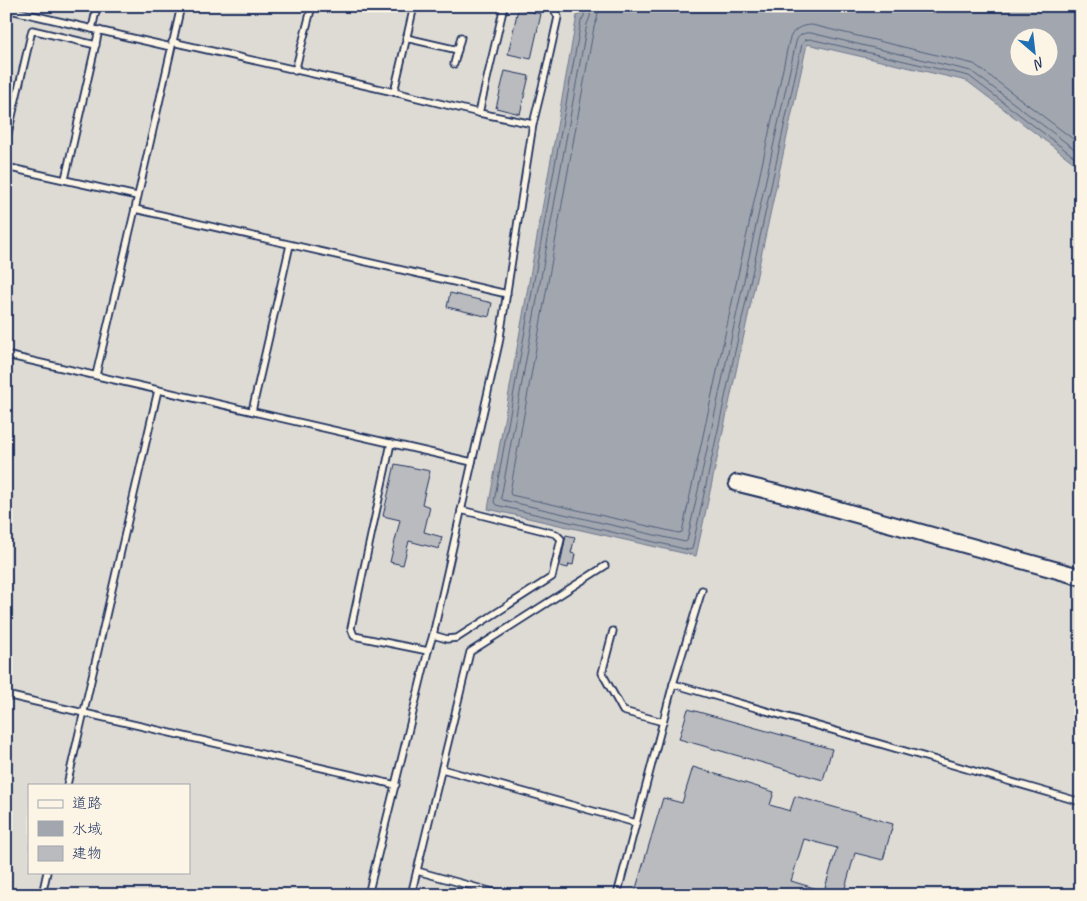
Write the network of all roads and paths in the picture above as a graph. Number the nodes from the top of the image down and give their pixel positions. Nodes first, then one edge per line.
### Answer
1 (97, 6) edge
2 (181, 6) edge
3 (312, 6) edge
4 (414, 6) edge
5 (504, 6) edge
6 (552, 6) edge
7 (6, 9) edge
8 (92, 28) junction
9 (99, 30) junction
10 (461, 37) dead end
11 (406, 38) junction
12 (172, 44) junction
13 (96, 45) junction
14 (458, 50) junction
15 (454, 64) dead end
16 (295, 71) junction
17 (394, 92) junction
18 (479, 113) junction
19 (533, 124) junction
20 (6, 142) edge
21 (6, 167) edge
22 (65, 179) junction
23 (138, 196) junction
24 (135, 209) junction
25 (290, 245) junction
26 (507, 294) junction
27 (6, 355) edge
28 (96, 375) junction
29 (158, 390) junction
30 (252, 411) junction
31 (391, 443) junction
32 (472, 462) junction
33 (737, 483) dead end
34 (461, 510) junction
35 (605, 566) dead end
36 (1081, 577) edge
37 (702, 590) dead end
38 (613, 630) dead end
39 (433, 635) junction
40 (428, 651) junction
41 (673, 684) junction
42 (6, 695) edge
43 (83, 713) junction
44 (663, 722) junction
45 (442, 769) junction
46 (67, 784) edge
47 (396, 785) junction
48 (1081, 802) edge
49 (636, 823) junction
50 (417, 871) junction
51 (47, 874) edge
52 (42, 895) edge
53 (368, 895) edge
54 (411, 895) edge
55 (504, 895) edge
56 (617, 895) edge

1 - 8 lane
2 - 12 lane
3 - 16 lane
4 - 11 lane
5 - 18 lane
6 - 19 lane
7 - 8 lane
8 - 9 lane
9 - 12 lane
9 - 13 lane
10 - 14 lane
11 - 14 lane
11 - 17 lane
12 - 16 lane
12 - 23 lane
13 - 20 lane
13 - 22 lane
14 - 15 lane
16 - 17 lane
17 - 18 lane
18 - 19 lane
19 - 26 lane
21 - 22 lane
22 - 23 lane
23 - 24 lane
24 - 25 lane
24 - 28 lane
25 - 26 lane
25 - 30 lane
26 - 32 lane
27 - 28 lane
28 - 29 lane
29 - 30 lane
29 - 43 lane
30 - 31 lane
31 - 32 lane
31 - 40 lane
32 - 34 lane
33 - 36 street
34 - 39 lane
34 - 39 lane
35 - 45 lane
37 - 41 lane
38 - 44 lane
39 - 40 lane
40 - 47 lane
41 - 44 lane
41 - 48 lane
42 - 43 lane
43 - 46 lane
43 - 47 lane
44 - 49 lane
45 - 49 lane
45 - 50 lane
47 - 53 lane
49 - 56 lane
50 - 54 lane
50 - 55 lane
51 - 52 lane

